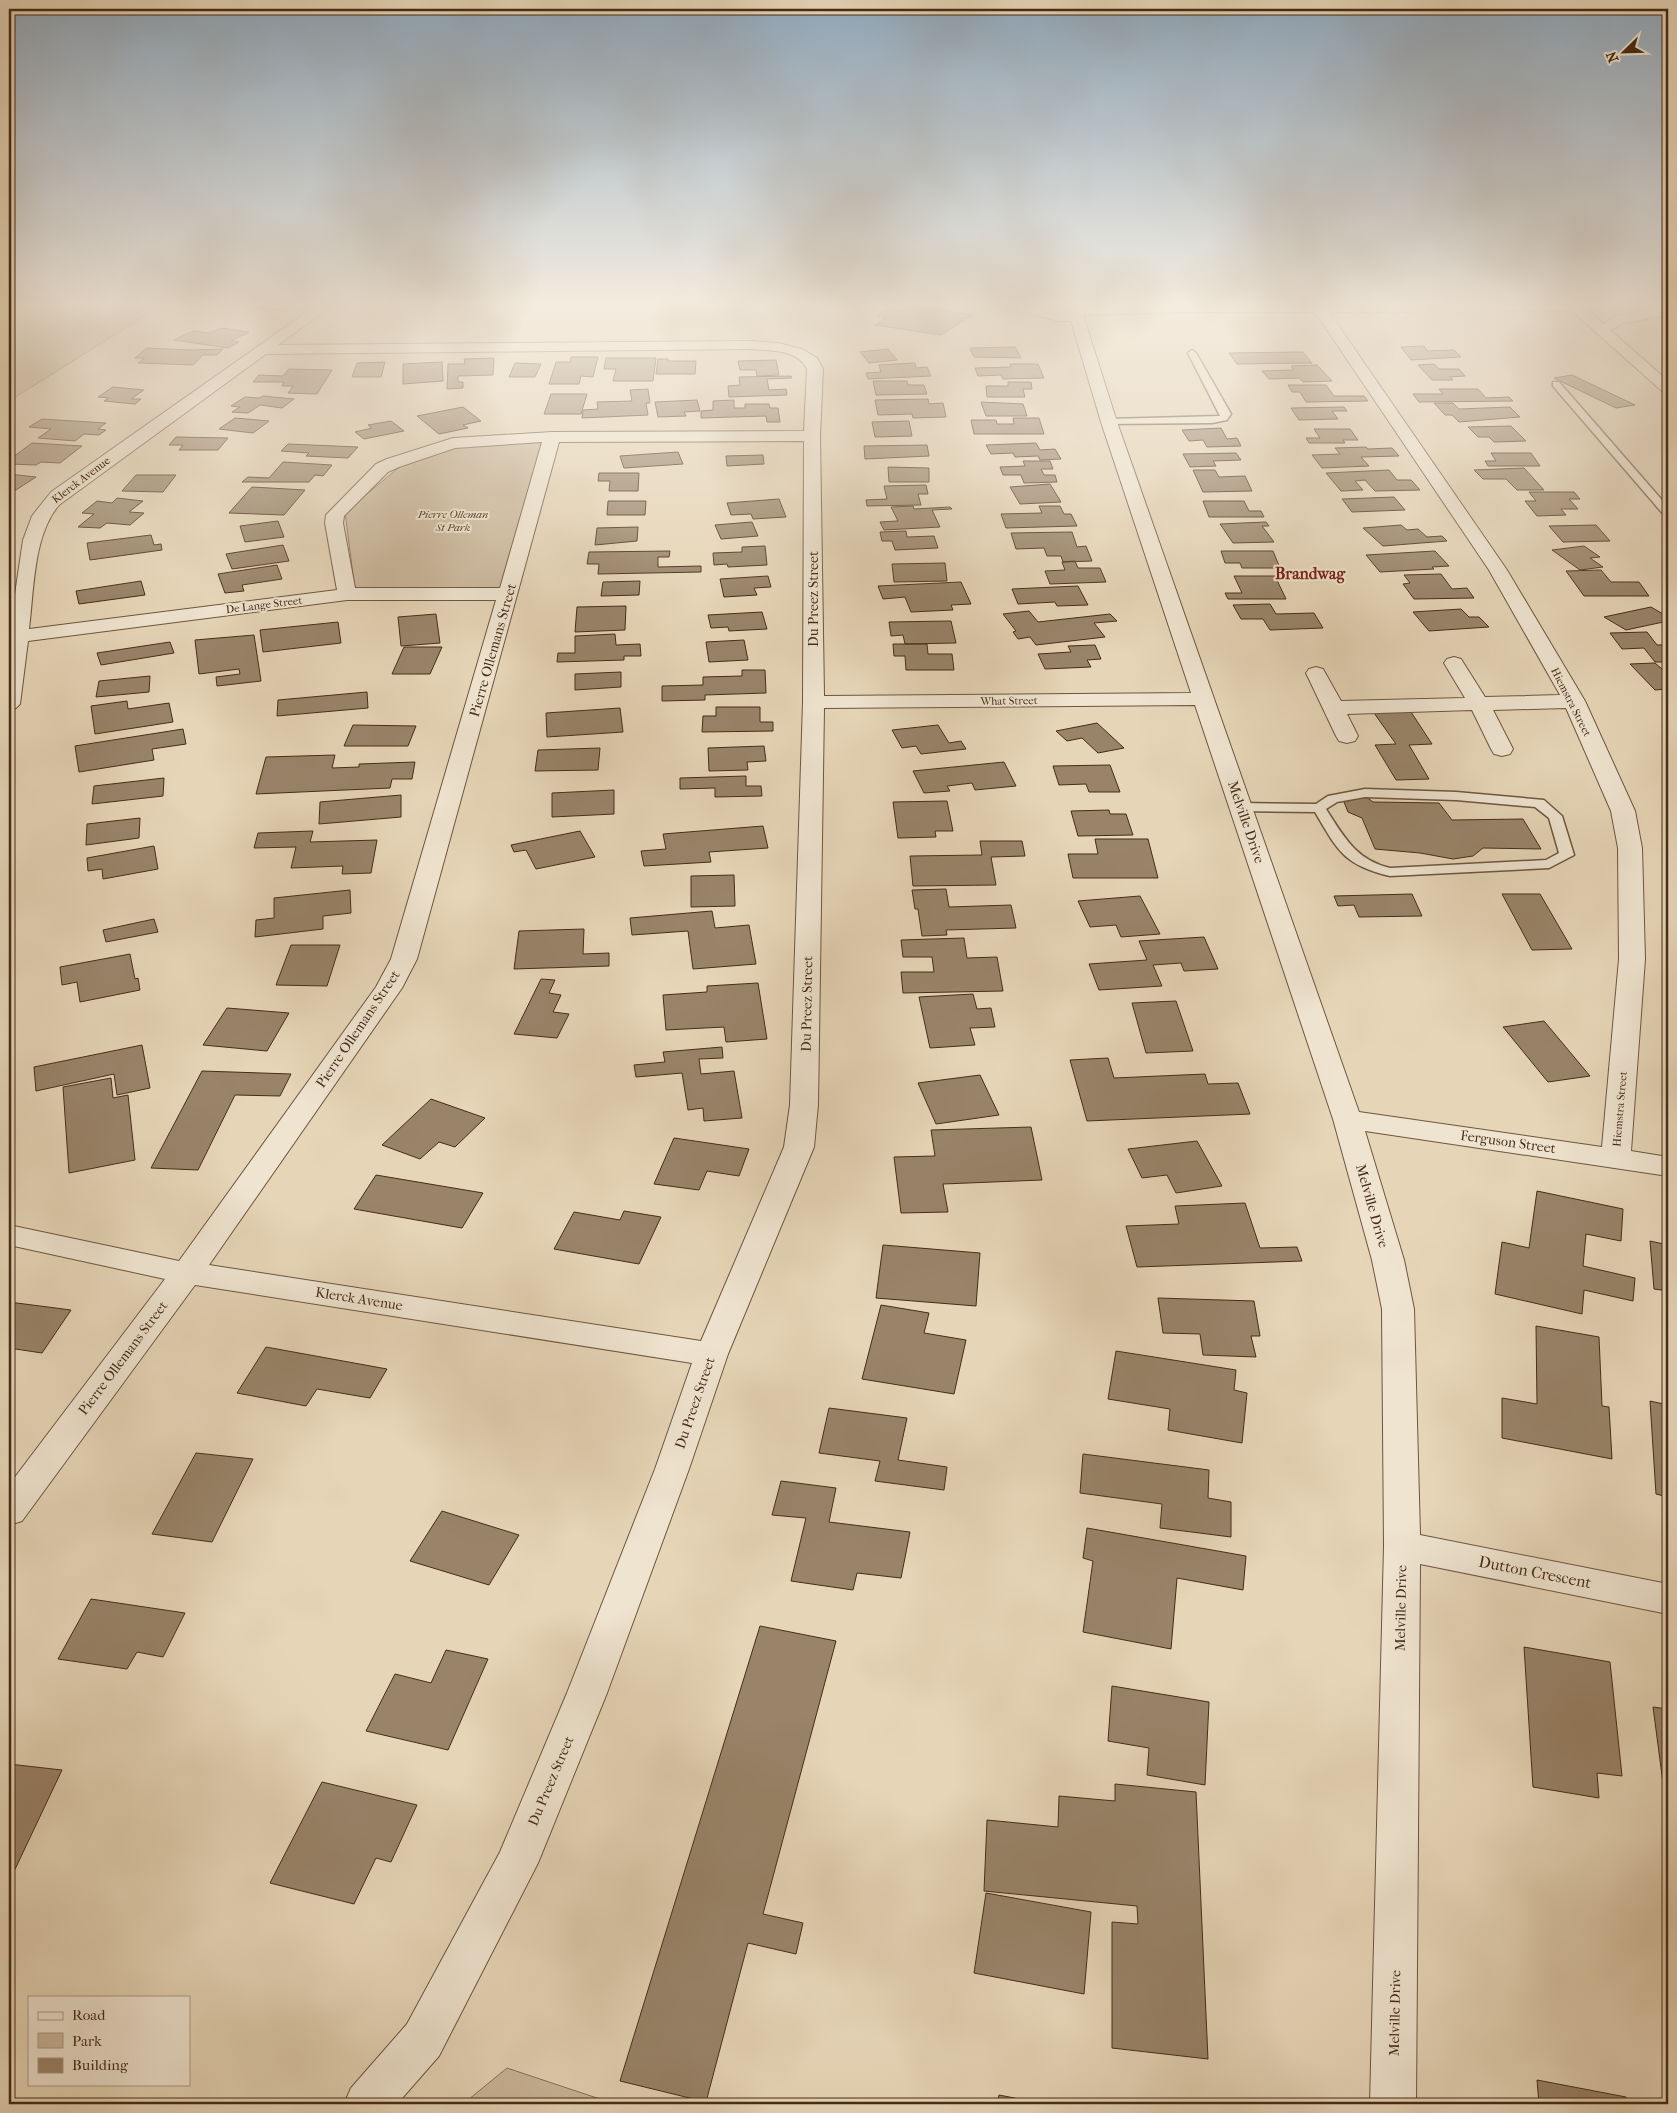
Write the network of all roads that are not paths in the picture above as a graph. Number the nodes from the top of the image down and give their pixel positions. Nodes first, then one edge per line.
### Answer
1 (190, 401) edge
2 (814, 401) edge
3 (1102, 401) edge
4 (1218, 401) edge
5 (1382, 401) edge
6 (1570, 401) edge
7 (1109, 422) junction
8 (812, 436) junction
9 (552, 437) junction
10 (1668, 513) edge
11 (347, 594) junction
12 (509, 594) junction
13 (20, 636) junction
14 (1454, 663) dead end
15 (1316, 673) dead end
16 (1204, 699) junction
17 (1574, 701) junction
18 (814, 702) junction
19 (9, 704) edge
20 (1479, 704) junction
21 (1335, 708) junction
22 (1347, 736) dead end
23 (1502, 749) dead end
24 (1240, 806) junction
25 (1319, 808) junction
26 (1347, 1119) junction
27 (1616, 1157) junction
28 (1668, 1166) edge
29 (9, 1235) edge
30 (187, 1272) junction
31 (712, 1354) junction
32 (9, 1511) edge
33 (1402, 1546) junction
34 (1668, 1599) edge
35 (368, 2104) edge
36 (1393, 2104) edge

1 - 13 street, Klerck Avenue
2 - 8 street, Du Preez Street
3 - 7 street, Melville Drive
4 - 7 lane
5 - 17 street, Hiemstra Street
6 - 10 lane
7 - 16 street, Melville Drive
8 - 9 street
8 - 18 street, Du Preez Street
9 - 11 street
9 - 12 street, Pierre Ollemans Street
11 - 12 street, De Lange Street
11 - 13 street, De Lange Street
12 - 30 street, Pierre Ollemans Street
13 - 19 street, Klerck Avenue
14 - 20 street
15 - 21 street
16 - 18 street, What Street
16 - 24 street, Melville Drive
17 - 20 street
17 - 27 street, Hiemstra Street
18 - 31 street, Du Preez Street
20 - 21 street
20 - 23 street
21 - 22 street
24 - 25 lane
24 - 26 street, Melville Drive
25 - 25 lane
26 - 27 street, Ferguson Street
26 - 33 street, Melville Drive
27 - 28 street, Ferguson Street
29 - 30 street, Klerck Avenue
30 - 31 street, Klerck Avenue
30 - 32 street, Pierre Ollemans Street
31 - 35 street, Du Preez Street
33 - 34 street, Dutton Crescent
33 - 36 street, Melville Drive

